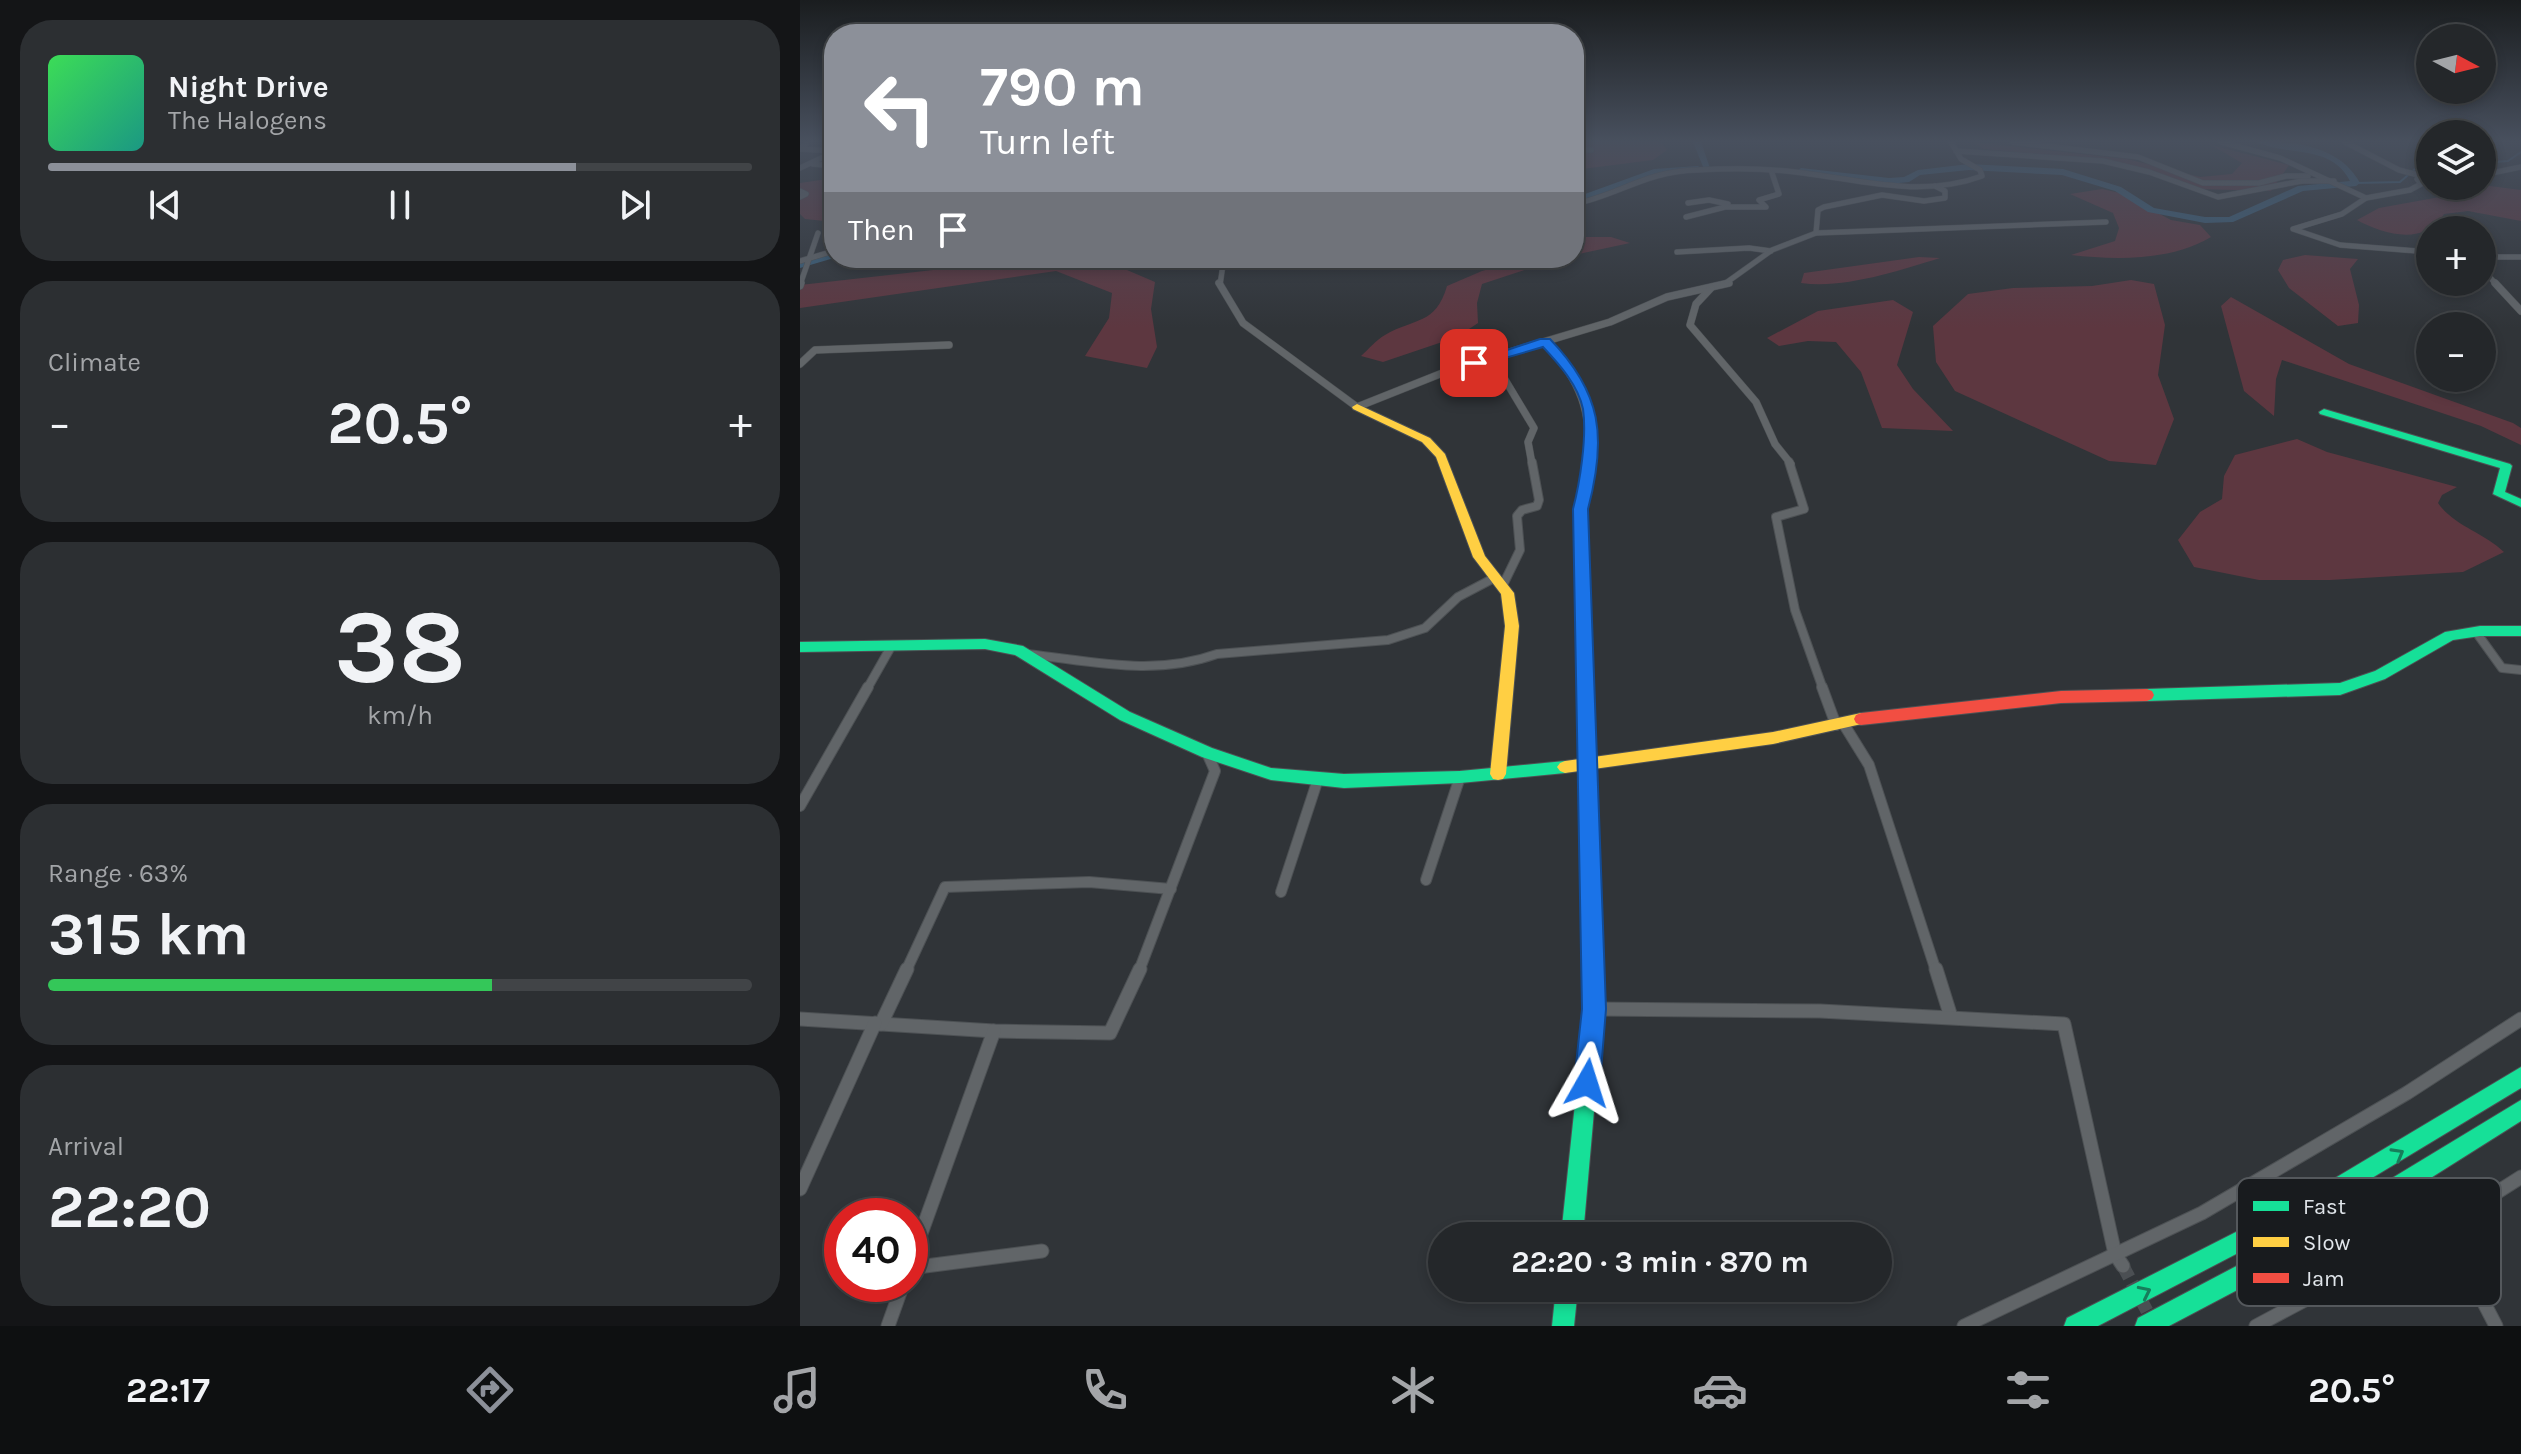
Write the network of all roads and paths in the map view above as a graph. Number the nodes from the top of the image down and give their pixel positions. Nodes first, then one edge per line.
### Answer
1 (1730, 204) edge
2 (1763, 204) edge
3 (1839, 204) edge
4 (2357, 204) edge
5 (1742, 206) junction
6 (1686, 217) dead end
7 (2106, 222) dead end
8 (818, 233) dead end
9 (1816, 233) junction
10 (1771, 251) junction
11 (2416, 251) edge
12 (1677, 252) dead end
13 (2496, 257) edge
14 (2521, 257) edge
15 (806, 261) edge
16 (1222, 268) edge
17 (2496, 284) edge
18 (800, 286) edge
19 (1711, 288) junction
20 (2521, 311) edge
21 (1545, 342) junction
22 (949, 345) dead end
23 (815, 350) junction
24 (800, 351) edge
25 (1492, 358) junction
26 (800, 364) edge
27 (1357, 407) junction
28 (2324, 412) dead end
29 (2521, 503) edge
30 (1500, 581) junction
31 (2521, 631) edge
32 (2476, 632) junction
33 (892, 645) junction
34 (800, 647) edge
35 (1027, 654) junction
36 (2521, 670) edge
37 (1840, 724) junction
38 (1207, 753) junction
39 (1587, 765) junction
40 (1498, 774) junction
41 (1460, 777) junction
42 (1318, 779) junction
43 (800, 806) edge
44 (1426, 880) dead end
45 (1171, 889) junction
46 (1281, 892) dead end
47 (1594, 1009) junction
48 (1951, 1017) junction
49 (800, 1019) edge
50 (2521, 1019) edge
51 (878, 1024) junction
52 (994, 1031) junction
53 (2521, 1077) edge
54 (2521, 1110) edge
55 (2521, 1177) edge
56 (2262, 1178) edge
57 (2356, 1178) edge
58 (2411, 1178) edge
59 (800, 1189) edge
60 (2501, 1190) edge
61 (2237, 1193) edge
62 (928, 1216) edge
63 (1573, 1222) edge
64 (2237, 1245) edge
65 (1042, 1251) dead end
66 (2119, 1260) junction
67 (928, 1264) edge
68 (2237, 1278) edge
69 (897, 1302) edge
70 (1566, 1302) edge
71 (2294, 1306) edge
72 (2486, 1306) edge
73 (888, 1326) edge
74 (1563, 1326) edge
75 (1964, 1326) edge
76 (2075, 1326) edge
77 (2146, 1326) edge
78 (2256, 1326) edge
79 (2496, 1326) edge

1 - 5 street
2 - 5 street
3 - 9 street
4 - 11 street
5 - 6 street
7 - 9 street
8 - 15 street
9 - 10 street
10 - 12 street
10 - 19 street
13 - 14 street
15 - 18 street
16 - 27 street
17 - 20 street
19 - 21 street
19 - 37 street
21 - 25 street
21 - 39 street
22 - 23 street
23 - 24 street
23 - 26 street
25 - 27 street
25 - 30 street
27 - 30 main road
28 - 29 main road
30 - 35 street
30 - 40 main road
31 - 32 main road
32 - 36 street
32 - 37 main road
33 - 34 main road
33 - 35 main road
33 - 43 street
35 - 38 main road
37 - 39 main road
37 - 48 street
38 - 42 main road
38 - 45 street
39 - 40 main road
39 - 47 main road
40 - 41 main road
41 - 42 main road
41 - 44 street
42 - 46 street
45 - 51 street
45 - 52 street
47 - 48 street
47 - 63 main road
48 - 66 street
49 - 51 street
50 - 56 street
51 - 52 street
51 - 59 street
52 - 62 street
57 -> 53 main road
54 - 58 main road
55 - 60 street
61 - 66 street
76 -> 64 main road
65 - 67 street
66 - 75 street
68 - 77 main road
69 - 73 street
70 - 74 main road
71 - 78 street
72 - 79 street

